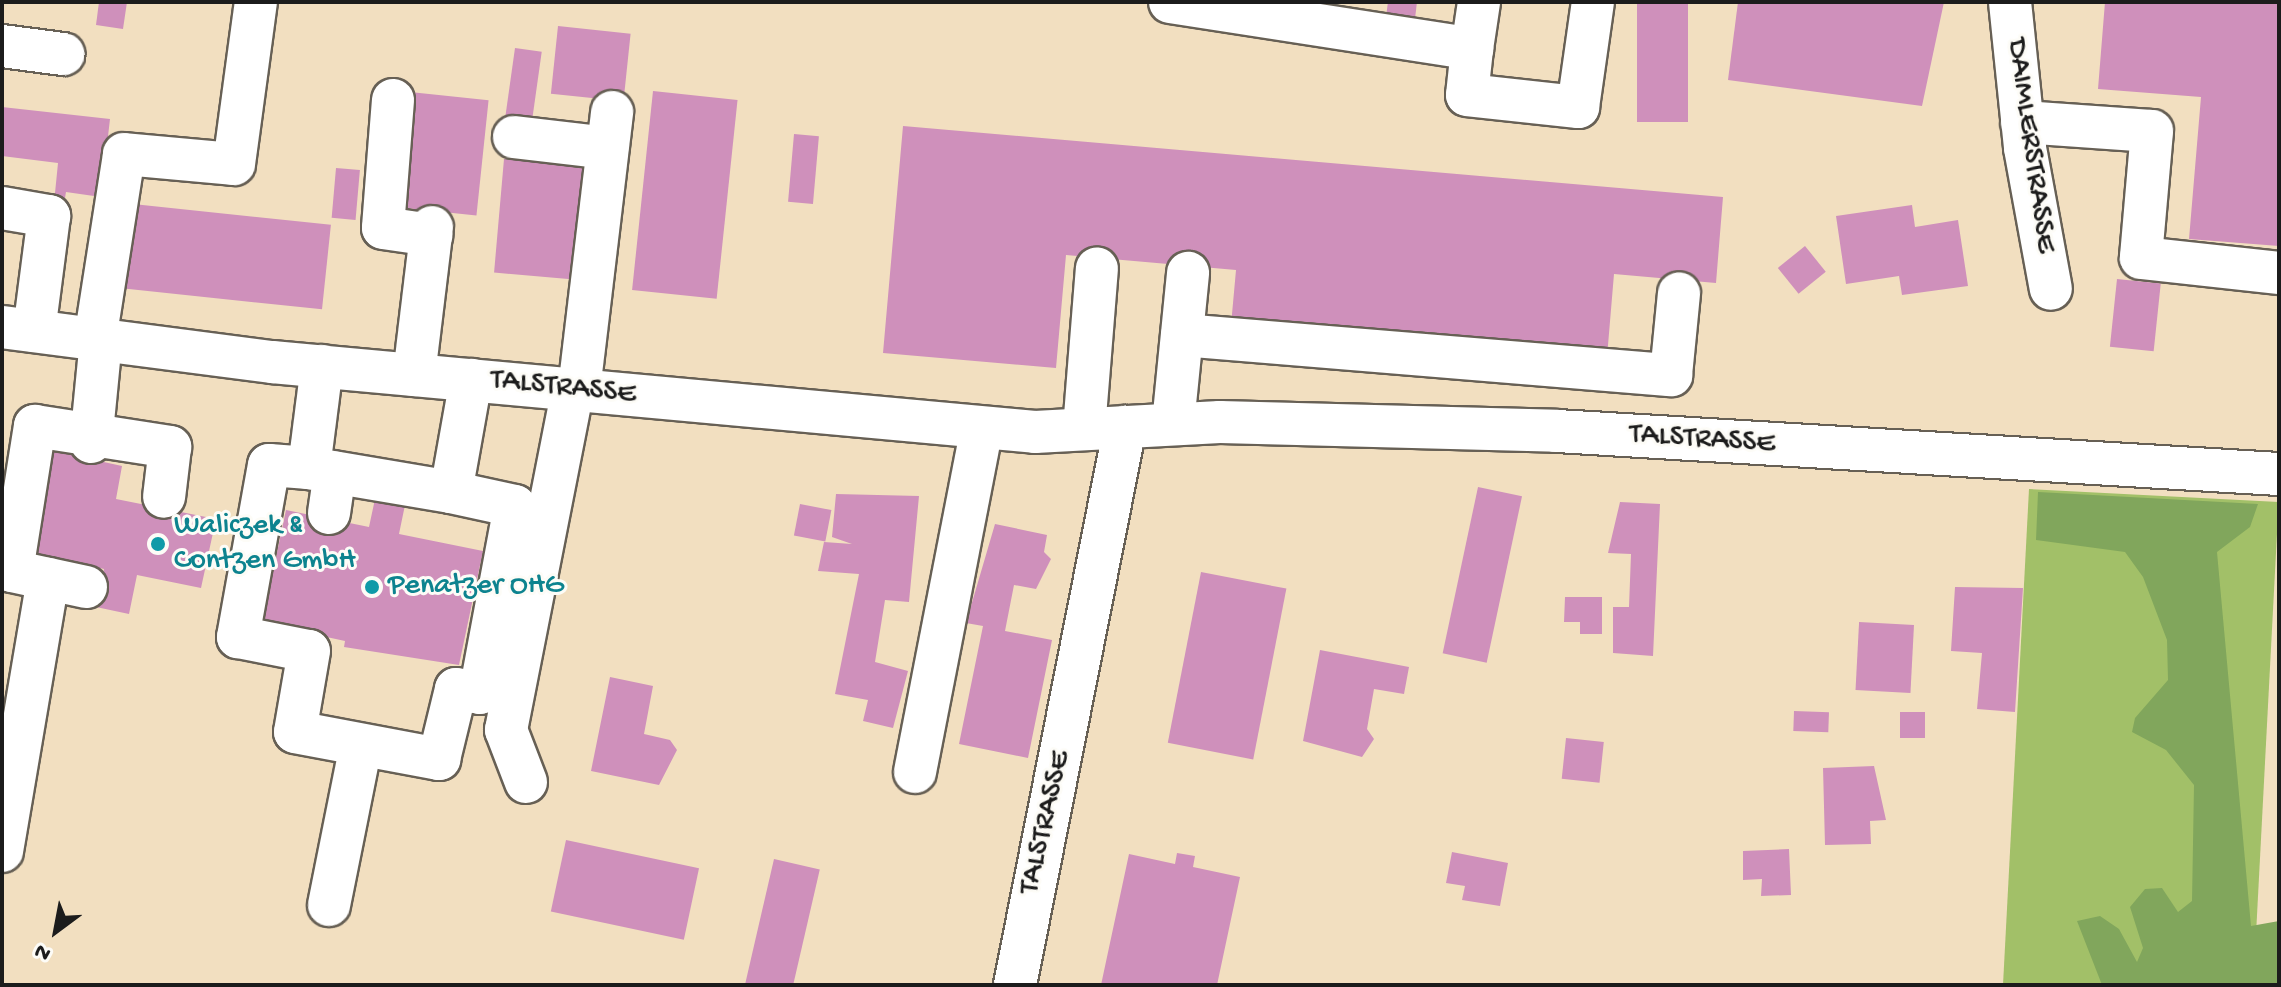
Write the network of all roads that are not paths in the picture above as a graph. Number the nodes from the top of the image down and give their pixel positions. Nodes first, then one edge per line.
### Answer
1 (256, 2) edge
2 (1170, 2) edge
3 (1479, 2) edge
4 (1593, 2) edge
5 (2010, 2) edge
6 (2, 46) edge
7 (1472, 49) junction
8 (63, 54) dead end
9 (393, 100) dead end
10 (2022, 122) junction
11 (514, 137) dead end
12 (2, 208) edge
13 (1097, 269) dead end
14 (1188, 273) dead end
15 (2279, 273) edge
16 (2051, 289) dead end
17 (1679, 293) dead end
18 (18, 329) edge
19 (1182, 335) junction
20 (98, 340) junction
21 (322, 366) junction
22 (414, 375) junction
23 (471, 380) junction
24 (576, 390) junction
25 (1173, 424) junction
26 (1125, 427) junction
27 (982, 428) junction
28 (1084, 429) junction
29 (91, 437) junction
30 (322, 470) junction
31 (2279, 474) edge
32 (451, 492) junction
33 (164, 497) dead end
34 (329, 513) dead end
35 (361, 745) junction
36 (915, 772) dead end
37 (526, 782) dead end
38 (2, 851) edge
39 (329, 905) dead end
40 (1015, 985) edge

1 - 20 street
2 - 7 street
3 - 7 street
4 - 7 street
5 - 10 street, DAIMLERSTRASSE
6 - 8 street
9 - 22 street
10 - 15 street
10 - 16 street, DAIMLERSTRASSE
11 - 24 street
12 - 18 street
13 - 28 street
14 - 19 street
17 - 19 street
18 - 20 street, TALSTRASSE
19 - 25 street
20 - 21 street, TALSTRASSE
20 - 29 street
21 - 22 street, TALSTRASSE
21 - 30 street
22 - 23 street, TALSTRASSE
23 - 24 street, TALSTRASSE
23 - 32 street
24 - 27 street, TALSTRASSE
24 - 37 street
25 - 26 street, TALSTRASSE
25 - 31 street, TALSTRASSE
26 - 28 street, TALSTRASSE
26 - 40 street, TALSTRASSE
27 - 28 street, TALSTRASSE
27 - 36 street
29 - 33 street
29 - 38 street
30 - 32 street
30 - 34 street
30 - 35 street
32 - 35 street
35 - 39 street

